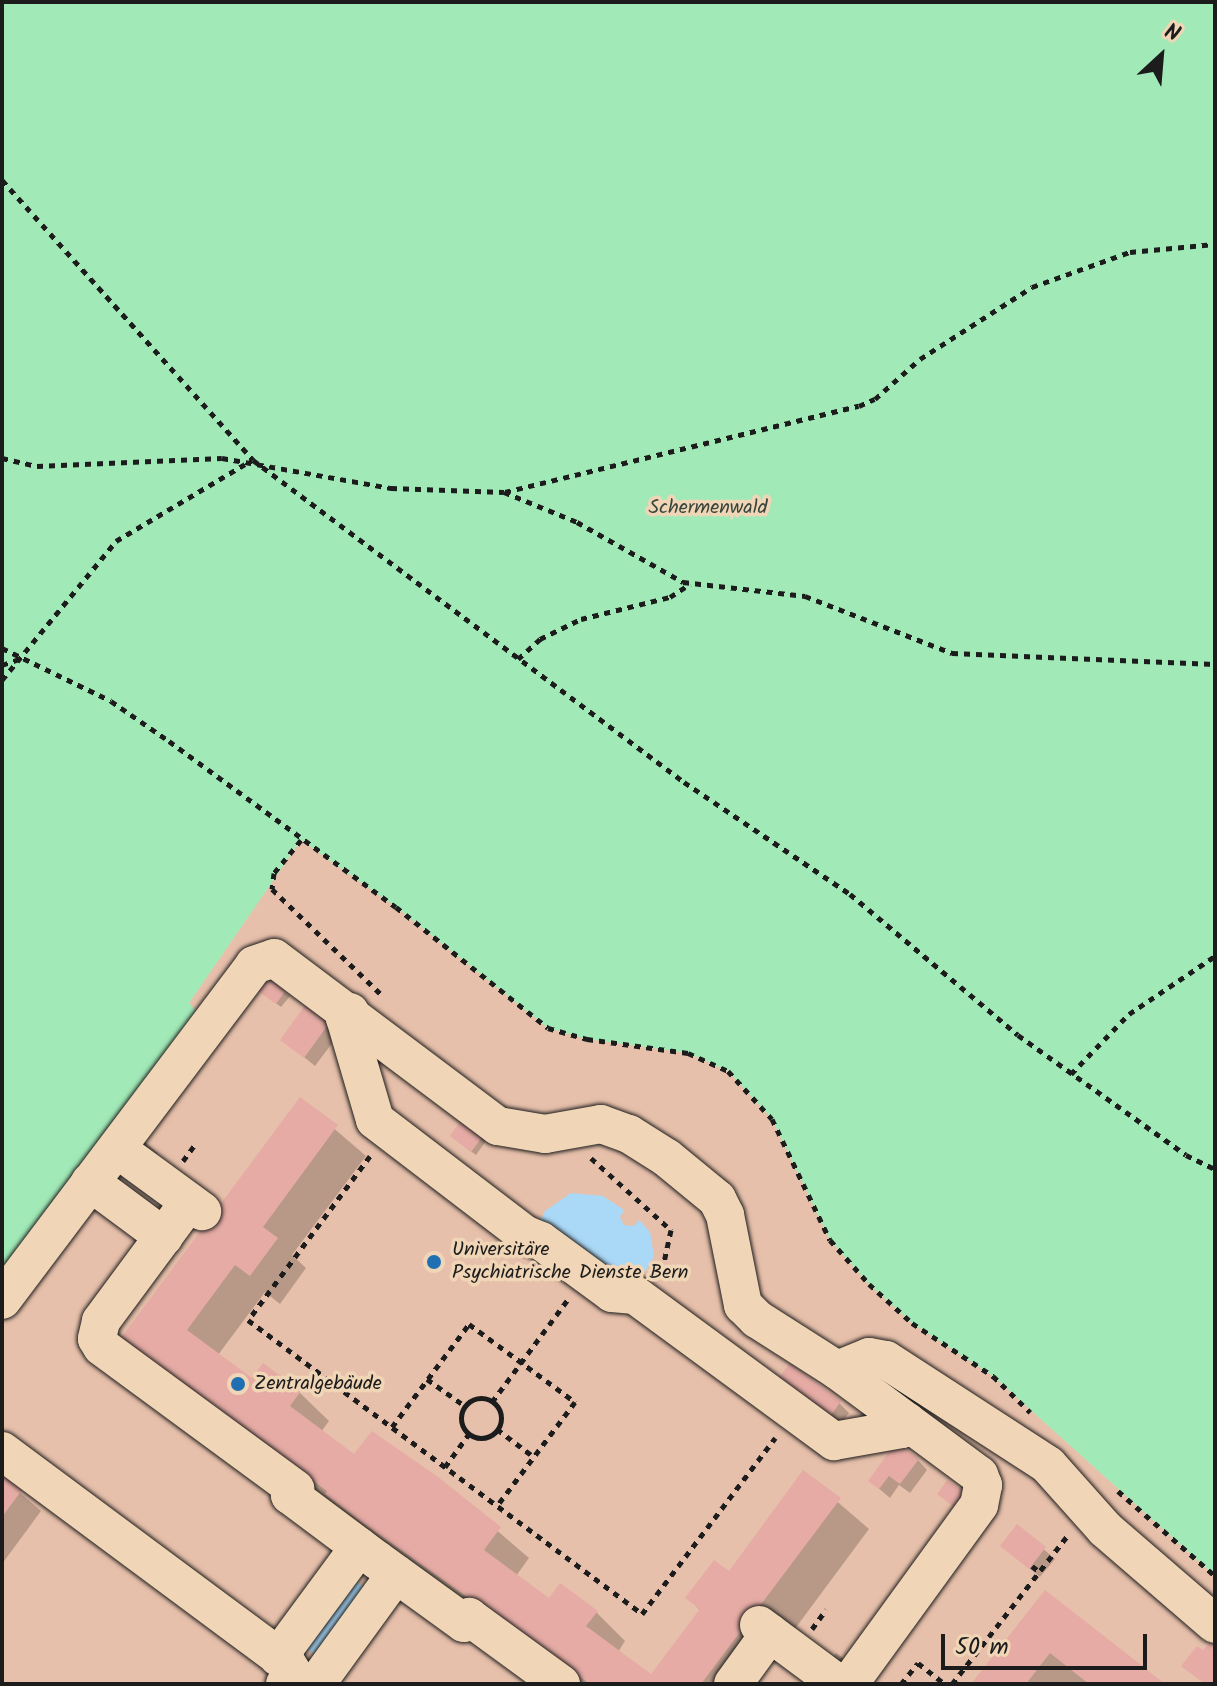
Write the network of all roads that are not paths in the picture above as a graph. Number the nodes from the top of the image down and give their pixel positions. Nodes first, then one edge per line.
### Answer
1 (350, 1012) junction
2 (124, 1154) dead end
3 (90, 1182) junction
4 (164, 1237) junction
5 (2, 1300) edge
6 (837, 1370) junction
7 (907, 1421) junction
8 (2, 1451) edge
9 (359, 1547) junction
10 (396, 1574) junction
11 (1215, 1624) edge
12 (282, 1670) edge
13 (743, 1681) edge
14 (843, 1683) edge
15 (316, 1684) edge
16 (561, 1684) edge

1 - 3 lane
1 - 6 lane
1 - 7 lane
2 - 4 lane
3 - 4 lane
3 - 5 lane
4 - 9 lane
6 - 7 lane
6 - 11 lane
7 - 14 lane
8 - 12 lane
9 - 10 lane
9 - 12 lane
10 - 15 lane
10 - 16 lane
13 - 14 lane

